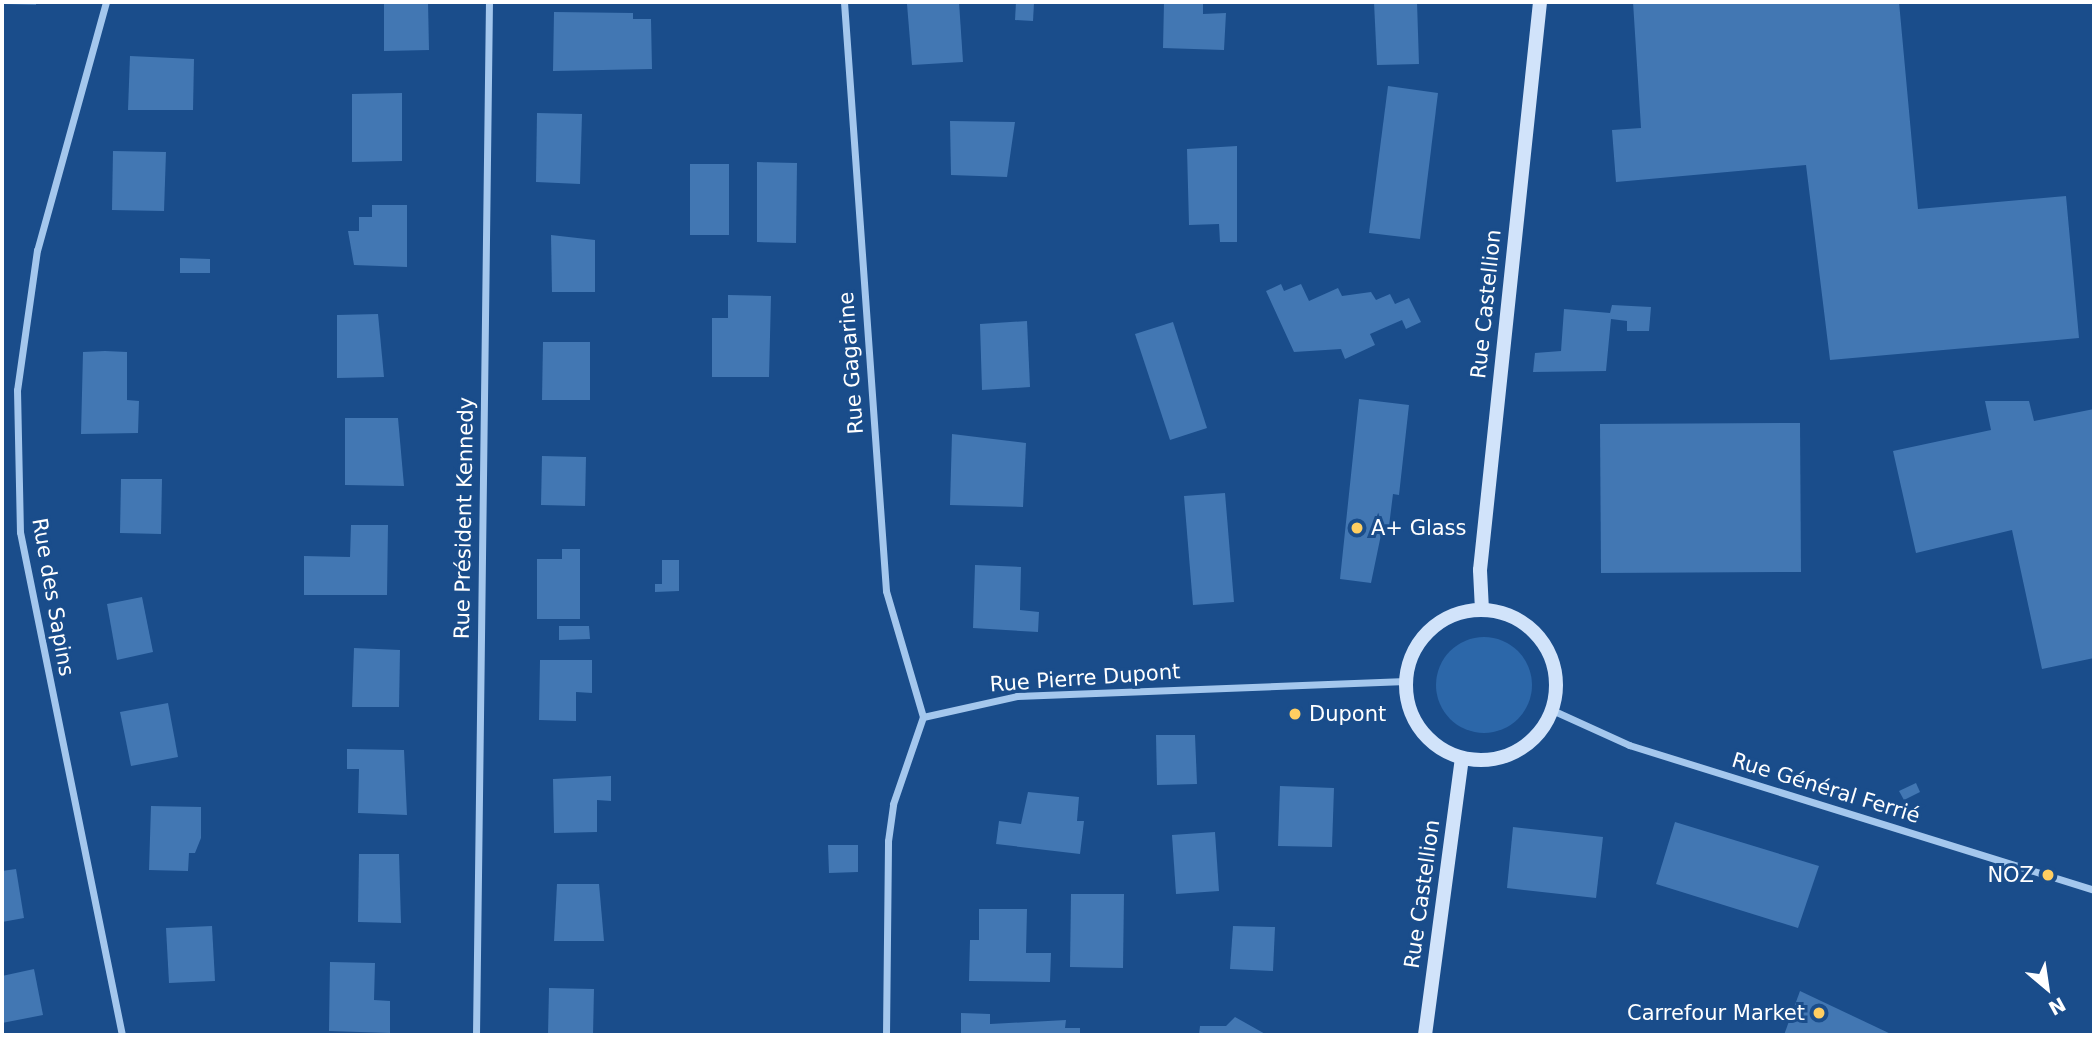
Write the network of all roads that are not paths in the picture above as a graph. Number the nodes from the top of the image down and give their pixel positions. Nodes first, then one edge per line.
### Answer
1 (106, 2) edge
2 (489, 2) edge
3 (844, 2) edge
4 (1540, 2) edge
5 (1482, 610) junction
6 (1406, 681) junction
7 (1552, 710) junction
8 (923, 717) junction
9 (1462, 758) junction
10 (2094, 890) edge
11 (122, 1035) edge
12 (476, 1035) edge
13 (886, 1035) edge
14 (1425, 1035) edge

1 - 11 street, Rue des Sapins
2 - 12 street, Rue Président Kennedy
3 - 8 street, Rue Gagarine
4 - 5 main road, Rue Castellion
5 - 6 main road
5 - 7 main road
6 - 8 street, Rue Pierre Dupont
6 - 9 main road
7 - 9 main road
7 - 10 street, Rue Général Ferrié
8 - 13 street
9 - 14 main road, Rue Castellion

